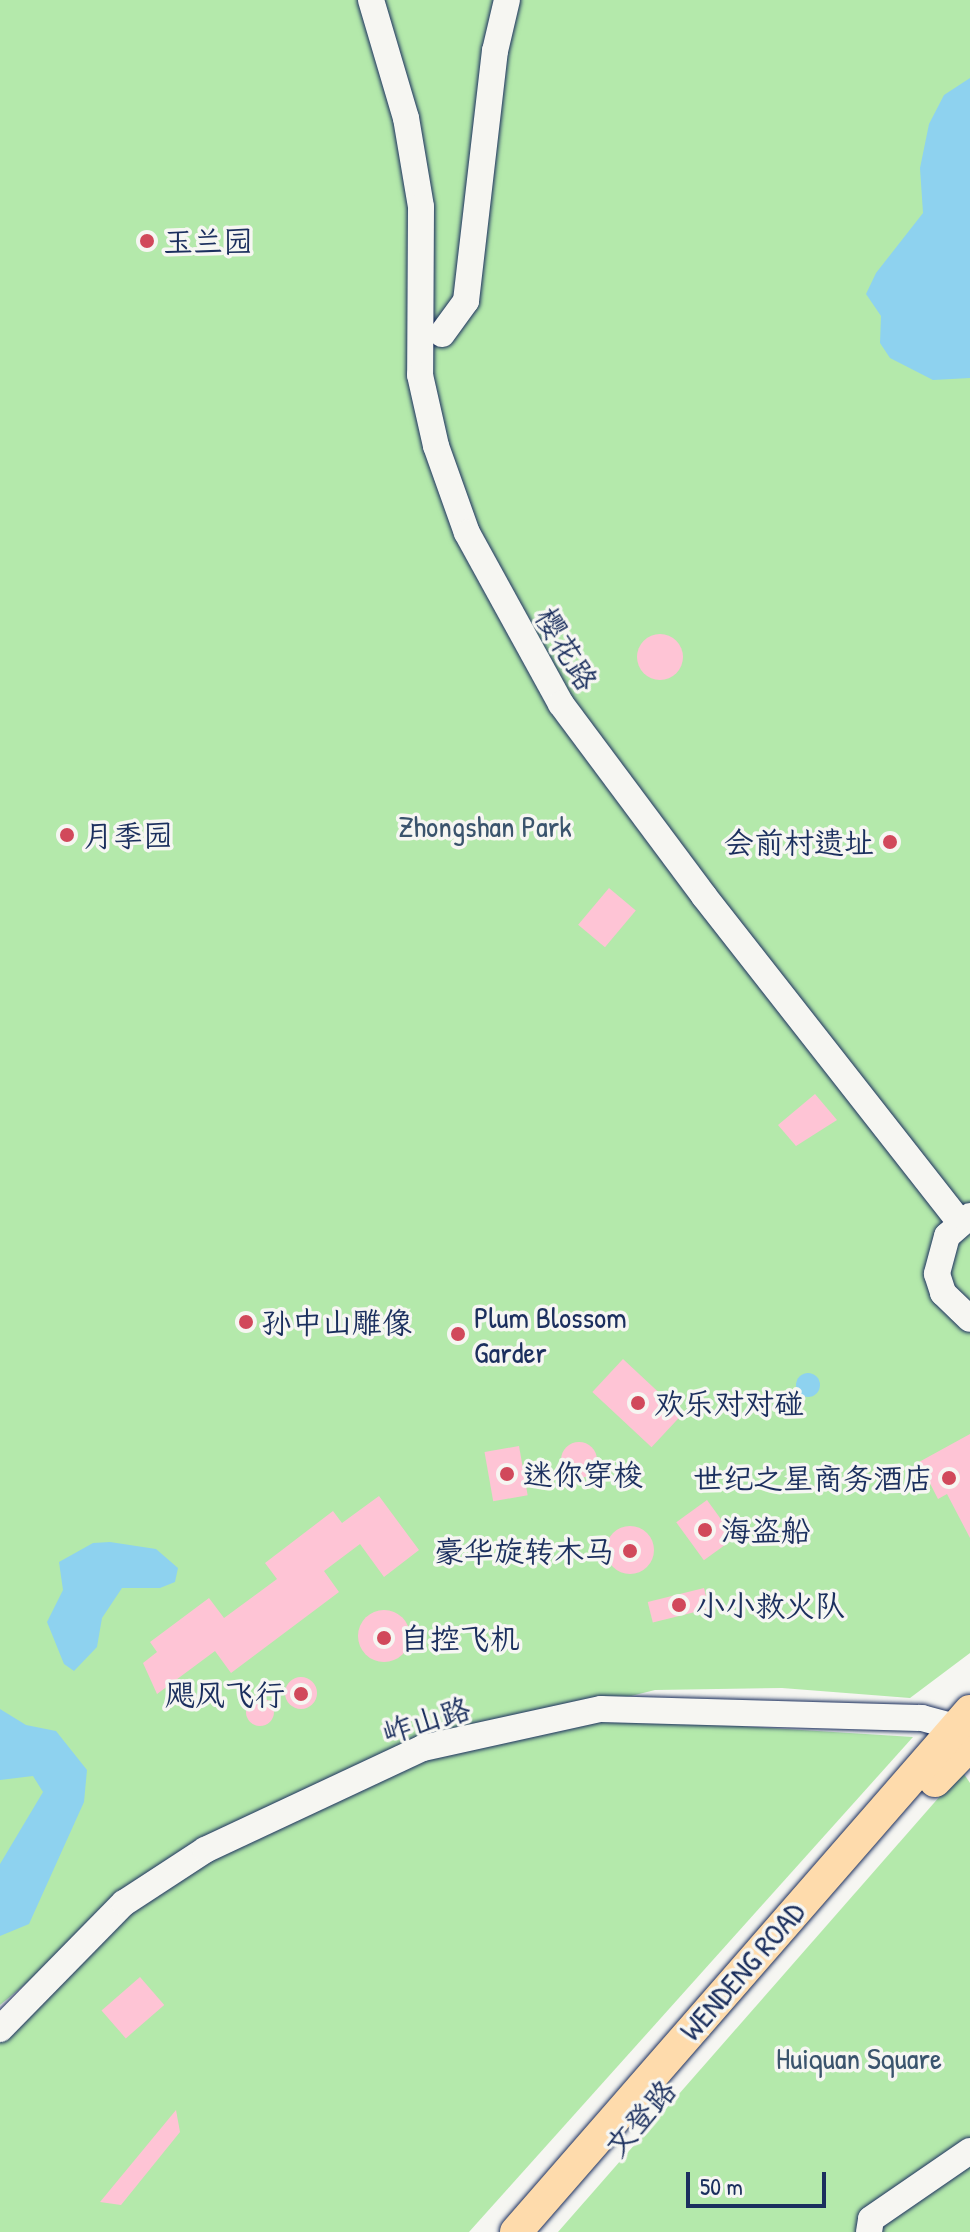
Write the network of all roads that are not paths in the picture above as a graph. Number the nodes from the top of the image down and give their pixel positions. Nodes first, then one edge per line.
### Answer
1 (371, 0) edge
2 (507, 0) edge
3 (442, 334) dead end
4 (965, 1219) edge
5 (970, 1319) edge
6 (966, 1738) edge
7 (0, 2029) edge
8 (970, 2151) edge
9 (516, 2232) edge
10 (540, 2232) edge
11 (869, 2232) edge

1 - 4 street, 樱花路
2 - 3 street
4 - 5 street, 樱花路
6 - 7 street, 岞山路
6 - 9 main road, WENDENG ROAD
6 - 10 main road, 文登路
8 - 11 street

